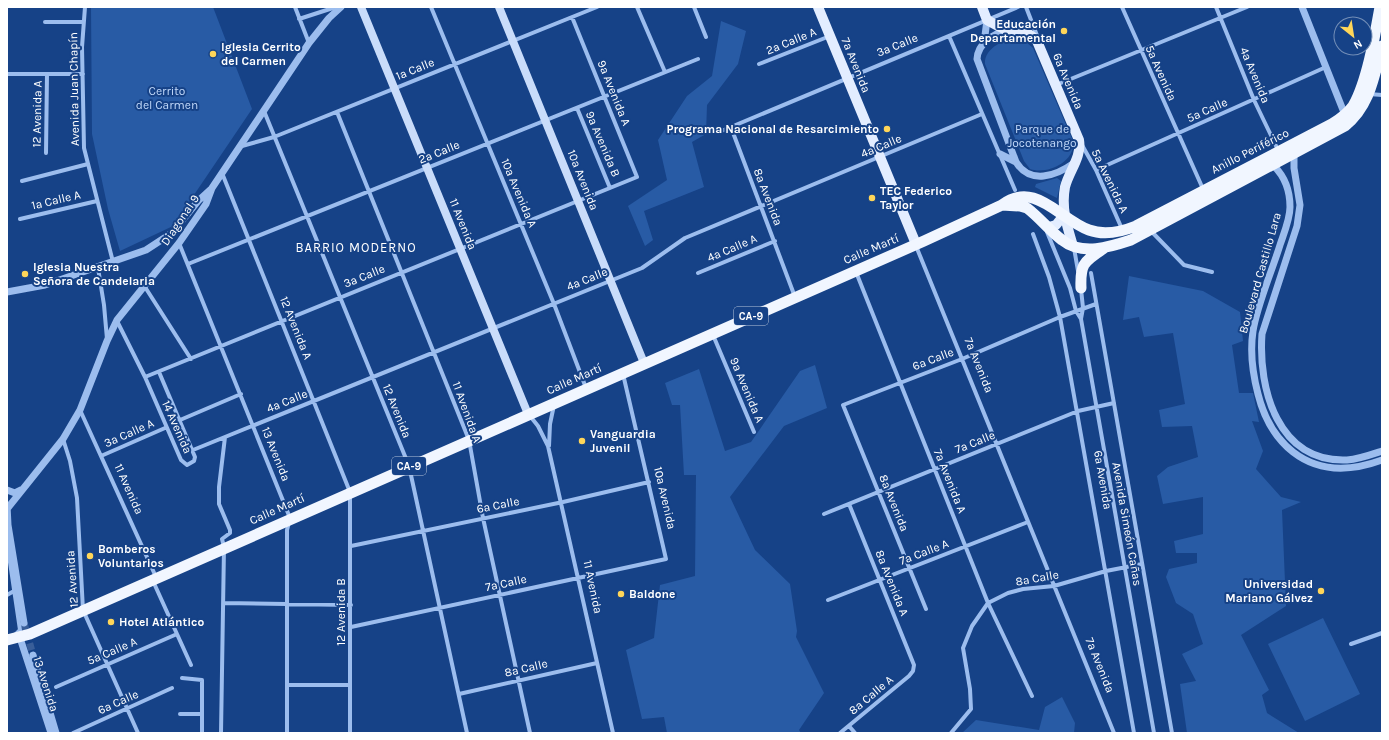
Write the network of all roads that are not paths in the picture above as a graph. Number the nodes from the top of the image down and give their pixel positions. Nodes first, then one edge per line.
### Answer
1 (85, 7) edge
2 (295, 7) edge
3 (336, 7) edge
4 (341, 7) edge
5 (361, 7) edge
6 (431, 7) edge
7 (498, 7) edge
8 (597, 7) edge
9 (637, 7) edge
10 (694, 7) edge
11 (818, 7) edge
12 (982, 7) edge
13 (1018, 7) edge
14 (1026, 7) edge
15 (1122, 7) edge
16 (1216, 7) edge
17 (1247, 7) edge
18 (1302, 7) edge
19 (1380, 7) edge
20 (572, 17) junction
21 (1220, 18) junction
22 (299, 19) junction
23 (987, 20) junction
24 (45, 22) dead end
25 (83, 22) junction
26 (1007, 30) junction
27 (830, 36) junction
28 (948, 36) junction
29 (706, 37) dead end
30 (513, 41) junction
31 (309, 43) junction
32 (984, 43) junction
33 (1039, 44) junction
34 (1382, 46) edge
35 (1140, 50) junction
36 (698, 59) dead end
37 (455, 64) junction
38 (759, 64) dead end
39 (1326, 67) junction
40 (665, 72) junction
41 (7, 74) edge
42 (47, 74) junction
43 (83, 74) junction
44 (847, 77) junction
45 (1056, 85) junction
46 (395, 89) junction
47 (1369, 94) junction
48 (1382, 95) edge
49 (604, 97) junction
50 (1254, 100) junction
51 (577, 108) junction
52 (264, 111) junction
53 (337, 112) junction
54 (982, 114) junction
55 (1345, 114) junction
56 (545, 120) junction
57 (732, 127) junction
58 (719, 132) dead end
59 (1178, 134) junction
60 (274, 137) junction
61 (1079, 140) junction
62 (488, 143) junction
63 (240, 146) junction
64 (1279, 151) junction
65 (46, 154) dead end
66 (1000, 154) junction
67 (1294, 155) junction
68 (880, 157) junction
69 (1016, 162) junction
70 (1074, 163) junction
71 (88, 164) junction
72 (1274, 166) junction
73 (427, 168) junction
74 (1096, 170) junction
75 (222, 173) junction
76 (637, 177) joint
77 (22, 181) dead end
78 (212, 188) junction
79 (610, 188) junction
80 (1015, 190) dead end
81 (1203, 190) junction
82 (369, 191) junction
83 (97, 201) junction
84 (579, 201) junction
85 (762, 206) junction
86 (1002, 206) junction
87 (1060, 212) junction
88 (306, 216) junction
89 (20, 219) dead end
90 (521, 224) junction
91 (1046, 224) junction
92 (1151, 230) junction
93 (1123, 231) junction
94 (1033, 234) dead end
95 (250, 239) junction
96 (774, 241) junction
97 (179, 243) junction
98 (916, 244) junction
99 (1073, 246) junction
100 (1105, 247) junction
101 (460, 249) junction
102 (113, 263) junction
103 (188, 264) junction
104 (98, 268) junction
105 (855, 270) junction
106 (1212, 272) dead end
107 (402, 273) junction
108 (698, 273) dead end
109 (1086, 279) junction
110 (611, 280) junction
111 (145, 287) junction
112 (7, 292) edge
113 (795, 297) junction
114 (340, 298) junction
115 (554, 304) junction
116 (1096, 304) junction
117 (1083, 308) junction
118 (1076, 310) junction
119 (1060, 317) junction
120 (1081, 319) junction
121 (117, 320) junction
122 (283, 321) junction
123 (493, 328) junction
124 (1253, 331) junction
125 (712, 333) junction
126 (1262, 334) junction
127 (107, 341) junction
128 (221, 346) junction
129 (434, 352) junction
130 (190, 359) junction
131 (962, 359) junction
132 (644, 363) junction
133 (159, 372) junction
134 (622, 372) junction
135 (145, 377) junction
136 (373, 377) junction
137 (900, 382) junction
138 (586, 388) junction
139 (240, 394) junction
140 (314, 401) junction
141 (555, 402) junction
142 (1114, 403) junction
143 (843, 406) joint
144 (1096, 407) junction
145 (80, 410) junction
146 (1078, 411) junction
147 (528, 414) junction
148 (180, 420) junction
149 (253, 426) junction
150 (1280, 426) junction
151 (165, 428) junction
152 (1272, 431) junction
153 (754, 432) dead end
154 (225, 437) junction
155 (62, 439) junction
156 (469, 440) junction
157 (997, 444) junction
158 (548, 446) junction
159 (193, 450) junction
160 (1382, 451) edge
161 (101, 456) junction
162 (1359, 458) junction
163 (1382, 460) edge
164 (409, 466) junction
165 (1361, 468) junction
166 (934, 469) junction
167 (649, 482) junction
168 (24, 488) junction
169 (7, 490) edge
170 (350, 492) junction
171 (878, 492) junction
172 (562, 502) junction
173 (849, 504) junction
174 (7, 505) edge
175 (7, 509) edge
176 (824, 514) dead end
177 (290, 518) junction
178 (483, 518) junction
179 (1028, 522) junction
180 (8, 526) edge
181 (422, 531) junction
182 (7, 536) edge
183 (7, 542) edge
184 (351, 546) junction
185 (965, 546) junction
186 (224, 547) junction
187 (666, 559) joint
188 (1142, 564) junction
189 (909, 568) junction
190 (1124, 568) junction
191 (1106, 571) junction
192 (579, 577) junction
193 (154, 578) junction
194 (880, 580) junction
195 (1054, 586) junction
196 (14, 592) junction
197 (500, 594) junction
198 (7, 595) edge
199 (828, 600) dead end
200 (223, 603) junction
201 (988, 603) junction
202 (287, 604) junction
203 (351, 605) junction
204 (440, 607) junction
205 (926, 609) dead end
206 (83, 610) junction
207 (24, 623) tunnel mouth
208 (351, 627) junction
209 (1382, 632) edge
210 (177, 634) junction
211 (11, 642) edge
212 (1351, 644) dead end
213 (33, 656) tunnel mouth
214 (597, 662) junction
215 (107, 664) junction
216 (191, 665) dead end
217 (913, 671) joint
218 (182, 678) dead end
219 (518, 680) junction
220 (350, 684) junction
221 (287, 685) junction
222 (56, 687) dead end
223 (172, 688) dead end
224 (459, 694) junction
225 (1032, 696) dead end
226 (127, 709) junction
227 (180, 714) dead end
228 (202, 714) junction
229 (849, 726) junction
230 (50, 733) edge
231 (56, 733) edge
232 (72, 733) edge
233 (138, 733) edge
234 (202, 733) edge
235 (221, 733) edge
236 (287, 733) edge
237 (350, 733) edge
238 (467, 733) edge
239 (530, 733) edge
240 (613, 733) edge
241 (840, 733) edge
242 (855, 733) edge
243 (951, 733) edge
244 (1114, 733) edge
245 (1134, 733) edge
246 (1154, 733) edge
247 (1172, 733) edge

1 - 25 street, Avenida Juan Chapín
2 - 22 street
3 - 22 street
4 - 31 street, Diagonal 9
5 - 46 main road, 11 Avenida
6 - 37 street, 10a Avenida A
7 - 30 main road, 10a Avenida
8 - 20 street, 1a Calle
9 - 40 street
10 - 29 street
11 - 27 main road, 7a Avenida
12 - 23 main road
13 - 23 street, 3a Calle
14 - 33 street
15 - 35 street, 5a Avenida
16 - 21 street, 4a Avenida
17 - 21 street
18 - 39 street
19 - 55 highway, Anillo Periférico
20 - 30 street, 1a Calle
20 - 49 street, 9a Avenida A
21 - 35 street
21 - 50 street, 4a Avenida
22 - 31 street
23 - 26 main road, 6a Avenida
23 - 28 street, 3a Calle
23 - 32 street
24 - 25 street
25 - 43 street, Avenida Juan Chapín
26 - 32 street
26 - 33 main road, 6a Avenida
27 - 38 street, 2a Calle A
27 - 44 main road, 7a Avenida
28 - 44 street, 3a Calle
28 - 54 street
30 - 37 street, 1a Calle
30 - 56 main road, 10a Avenida
31 - 52 street, Diagonal 9
32 - 69 street
33 - 45 main road, 6a Avenida
34 - 47 highway, Anillo Periférico
35 - 45 street
35 - 59 street, 5a Avenida
36 - 40 street, 2a Calle
37 - 46 street, 1a Calle
37 - 62 street, 10a Avenida A
39 - 50 street, 5a Calle
39 - 55 street
40 - 49 street, 2a Calle
41 - 42 street
42 - 43 street
42 - 65 street, 12 Avenida A
43 - 71 street, Avenida Juan Chapín
44 - 57 street, 3a Calle
44 - 68 main road, 7a Avenida
45 - 61 main road, 6a Avenida
46 - 53 street, 1a Calle
46 - 73 main road, 11 Avenida
47 - 48 street
47 - 67 highway, Anillo Periférico
49 - 51 street, 2a Calle
49 - 76 street, 9a Avenida A
50 - 59 street, 5a Calle
50 - 64 street, 4a Avenida
51 - 56 street, 2a Calle
51 - 79 street, 9a Avenida B
52 - 60 street, 12 Avenida
52 - 63 street, Diagonal 9
53 - 60 street, 1a Calle
53 - 82 street, 11 Avenida A
54 - 66 street
54 - 68 street, 4a Calle
55 - 64 highway, Anillo Periférico
56 - 62 street, 2a Calle
56 - 84 main road, 10a Avenida
57 - 58 street, 3a Calle
57 - 85 street, 8a Avenida
59 - 74 street, 5a Calle
59 - 81 street, 5a Avenida
60 - 63 street, 1a Calle
60 - 88 street, 12 Avenida
61 - 70 main road
61 - 74 street, 5a Avenida A
62 - 73 street, 2a Calle
62 - 90 street, 10a Avenida A
63 - 75 street, Diagonal 9
64 - 81 highway, Anillo Periférico
66 - 69 street
66 - 80 street
67 - 72 highway, Anillo Periférico
67 - 126 street, Boulevard Castillo Lara
68 - 85 street, 4a Calle
68 - 98 main road, 7a Avenida
69 - 70 street
70 - 87 main road
71 - 77 street
71 - 83 street, Avenida Juan Chapín
72 - 92 highway, Anillo Periférico
72 - 124 street, Boulevard Castillo Lara
73 - 82 street, 2a Calle
73 - 101 main road, 11 Avenida
74 - 93 street, 5a Avenida A
75 - 78 street, Diagonal 9
75 - 95 street, 12 Avenida A
76 - 79 street, 3a Calle
78 - 97 street, Diagonal 9
78 - 102 street
79 - 84 street, 3a Calle
81 - 93 highway, Anillo Periférico
82 - 88 street, 2a Calle
82 - 107 street, 11 Avenida A
83 - 89 street, 1a Calle A
83 - 102 street, Avenida Juan Chapín
84 - 90 street, 3a Calle
84 - 110 main road, 10a Avenida
85 - 96 street, 8a Avenida
85 - 110 street, 4a Calle
86 - 87 highway, Calle Martí / CA-9
86 - 91 highway, Calle Martí / CA-9
86 - 98 highway, Calle Martí / CA-9
87 - 91 main road
87 - 91 highway
87 - 93 highway, Anillo Periférico
87 - 99 main road
88 - 95 street, 2a Calle
88 - 114 street, 12 Avenida
90 - 101 street, 3a Calle
90 - 115 street, 10a Avenida A
91 - 99 highway, Anillo Periférico
91 - 118 street, Avenida Simeón Cañas
92 - 100 highway, Anillo Periférico
92 - 106 street
94 - 119 street, 6a Avenida
95 - 103 street, 2a Calle
95 - 122 street, 12 Avenida A
96 - 108 street, 4a Calle A
96 - 113 street, 8a Avenida
97 - 103 street, 13 Avenida
97 - 111 street, Diagonal 9
98 - 105 highway, Calle Martí / CA-9
98 - 131 street, 7a Avenida
99 - 100 highway, Anillo Periférico
99 - 109 street, Avenida Simeón Cañas
100 - 109 highway
101 - 107 street, 3a Calle
101 - 123 main road, 11 Avenida
102 - 104 street
103 - 128 street, 13 Avenida
104 - 112 street
104 - 127 street
105 - 113 highway, Calle Martí / CA-9
105 - 137 street, 7a Avenida A
107 - 114 street, 3a Calle
107 - 129 street, 11 Avenida A
109 - 116 street, 6a Avenida
109 - 117 street, Avenida Simeón Cañas
110 - 115 street, 4a Calle
110 - 132 main road, 10a Avenida
111 - 121 street, Diagonal 9
111 - 130 street
113 - 125 highway, Calle Martí / CA-9
114 - 122 street, 3a Calle
114 - 136 street, 12 Avenida
115 - 123 street, 4a Calle
115 - 138 street, 10a Avenida A
116 - 117 street, 6a Calle
116 - 142 street, 6a Avenida
117 - 118 street, 6a Calle
117 - 120 street, Avenida Simeón Cañas
118 - 119 street, 6a Calle
118 - 120 street, Avenida Simeón Cañas
119 - 131 street, 6a Calle
119 - 146 street, 6a Avenida
120 - 144 street, Avenida Simeón Cañas
121 - 127 street, Diagonal 9
121 - 135 street, 14 Avenida
122 - 128 street, 3a Calle
122 - 140 street, 12 Avenida A
123 - 129 street, 4a Calle
123 - 147 main road, 11 Avenida
124 - 126 street
124 - 152 street, Boulevard Castillo Lara
125 - 132 highway, Calle Martí / CA-9
125 - 153 street, 9a Avenida A
126 - 150 street, Boulevard Castillo Lara
127 - 145 street, Diagonal 9
128 - 130 street, 3a Calle
128 - 139 street, 13 Avenida
129 - 136 street, 4a Calle
129 - 156 street, 11 Avenida A
130 - 133 street, 3a Calle
131 - 137 street, 6a Calle
131 - 157 street, 7a Avenida
132 - 134 highway, Calle Martí / CA-9
133 - 135 street, 3a Calle
133 - 148 street, 14 Avenida
134 - 138 highway, Calle Martí / CA-9
134 - 167 street, 10a Avenida
135 - 151 street, 14 Avenida
136 - 140 street, 4a Calle
136 - 164 street, 12 Avenida
137 - 143 street, 6a Calle
137 - 166 street, 7a Avenida A
138 - 141 highway, Calle Martí / CA-9
139 - 148 street
139 - 149 street, 13 Avenida
140 - 149 street, 4a Calle
140 - 170 street, 12 Avenida A
141 - 147 highway, Calle Martí / CA-9
141 - 158 street, 11 Avenida
142 - 144 street, 7a Calle
142 - 188 street, 6a Avenida
143 - 171 street, 8a Avenida
144 - 146 street, 7a Calle
144 - 190 street, Avenida Simeón Cañas
145 - 155 street, Diagonal 9
145 - 161 street, 11 Avenida
146 - 157 street, 7a Calle
146 - 191 street, 6a Avenida
147 - 156 highway, Calle Martí / CA-9
147 - 158 street, 11 Avenida
148 - 159 street, 14 Avenida
149 - 154 street, 4a Calle
149 - 177 street, 13 Avenida
150 - 152 street
150 - 162 street, Boulevard Castillo Lara
151 - 159 street, 14 Avenida
151 - 161 street, 3a Calle A
152 - 165 street, Boulevard Castillo Lara
154 - 159 street, 4a Calle
154 - 186 street
155 - 168 street, Diagonal 9
155 - 206 street, 12 Avenida
156 - 164 highway, Calle Martí / CA-9
156 - 178 street, 11 Avenida A
157 - 166 street, 7a Calle
157 - 179 street, 7a Avenida
158 - 172 street, 11 Avenida
160 - 162 street, Boulevard Castillo Lara
161 - 193 street, 11 Avenida
162 - 165 street
163 - 165 street, Boulevard Castillo Lara
164 - 170 highway, Calle Martí / CA-9
164 - 181 street, 12 Avenida
166 - 171 street, 7a Calle
166 - 185 street, 7a Avenida A
167 - 172 street, 6a Calle
167 - 187 street, 10a Avenida
168 - 169 street
168 - 175 street, Diagonal 9
170 - 177 highway, Calle Martí / CA-9
170 - 184 street, 12 Avenida B
171 - 173 street, 7a Calle
171 - 189 street, 8a Avenida
172 - 178 street, 6a Calle
172 - 192 street, 11 Avenida
173 - 176 street, 7a Calle
173 - 194 street, 8a Avenida A
174 - 175 street
175 - 180 street
177 - 186 highway, Calle Martí / CA-9
177 - 202 street
178 - 181 street, 6a Calle
178 - 197 street, 11 Avenida A
179 - 185 street, 7a Calle A
179 - 195 street, 7a Avenida
180 - 182 street
180 - 207 street
181 - 184 street, 6a Calle
181 - 204 street, 12 Avenida
183 - 196 street
184 - 203 street, 12 Avenida B
185 - 189 street, 7a Calle A
185 - 201 street, 7a Avenida A
186 - 193 highway, Calle Martí / CA-9
186 - 200 street
187 - 192 street, 7a Calle
188 - 190 street, 8a Calle
188 - 247 street, 6a Avenida
189 - 194 street, 7a Calle A
189 - 205 street, 8a Avenida
190 - 191 street, 8a Calle
190 - 246 street, Avenida Simeón Cañas
191 - 195 street, 8a Calle
191 - 245 street, 6a Avenida
192 - 197 street, 7a Calle
192 - 214 street, 11 Avenida
193 - 206 highway, CA-9
193 - 210 street, 11 Avenida
194 - 199 street, 7a Calle A
194 - 217 street, 8a Avenida A
195 - 201 street, 8a Calle
195 - 244 street, 7a Avenida
196 - 198 street
196 - 211 street
197 - 204 street, 7a Calle
197 - 219 street, 11 Avenida A
200 - 202 street
200 - 235 street
201 - 225 street, 7a Avenida A
201 - 243 street, 8a Calle
202 - 203 street
202 - 221 street
203 - 208 street, 12 Avenida B
204 - 208 street, 7a Calle
204 - 224 street, 12 Avenida
206 - 211 highway, CA-9
206 - 215 street, 12 Avenida
208 - 220 street, 12 Avenida B
209 - 212 street
210 - 215 street, 5a Calle A
210 - 216 street, 11 Avenida
211 - 230 street, 13 Avenida
213 - 231 street, 13 Avenida
214 - 219 street, 8a Calle
214 - 240 street, 11 Avenida
215 - 222 street, 5a Calle A
215 - 226 street, 12 Avenida
217 - 229 street, 8a Calle A
218 - 228 street
219 - 224 street, 8a Calle
219 - 239 street, 11 Avenida A
220 - 221 street
220 - 237 street, 12 Avenida B
221 - 236 street
223 - 226 street, 6a Calle
224 - 238 street, 12 Avenida
226 - 232 street, 6a Calle
226 - 233 street, 12 Avenida
227 - 228 street
228 - 234 street
229 - 241 street, 8a Calle A
229 - 242 street

